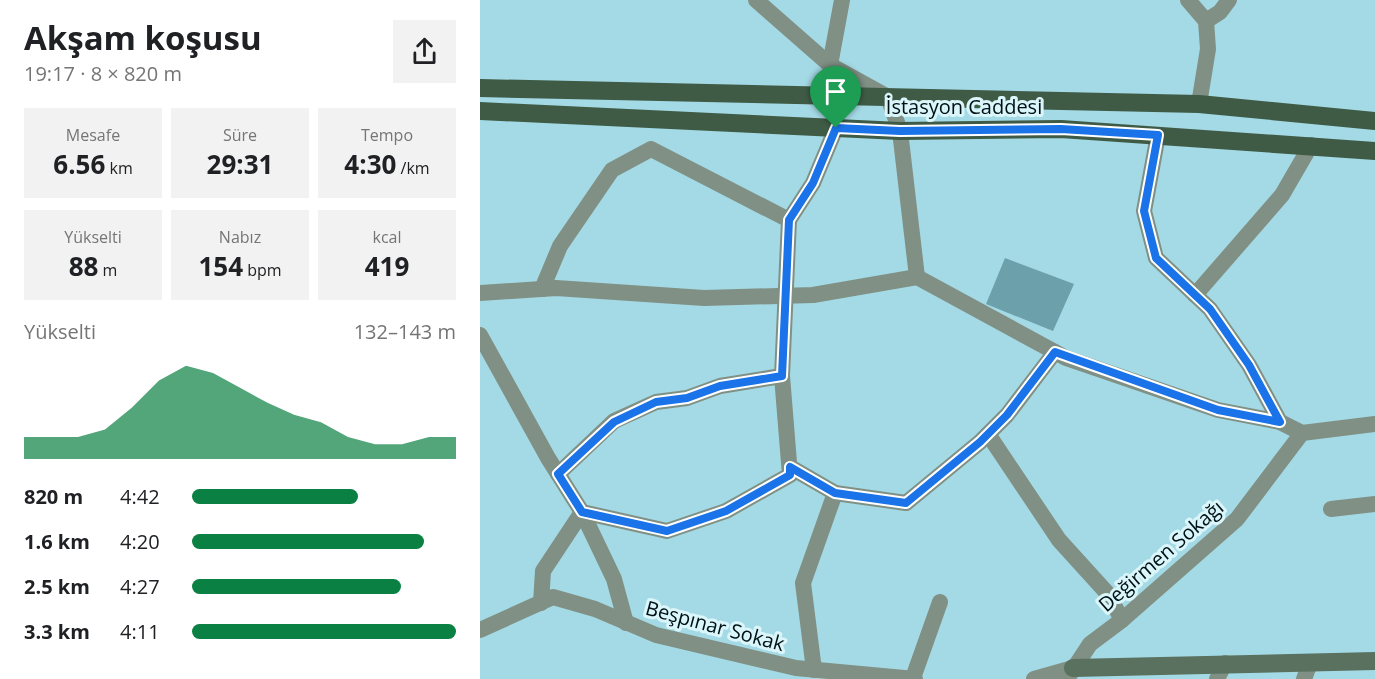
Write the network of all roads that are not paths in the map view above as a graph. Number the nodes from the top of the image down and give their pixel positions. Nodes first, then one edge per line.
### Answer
1 (756, 0) edge
2 (842, 0) edge
3 (1188, 0) edge
4 (1229, 0) edge
5 (1206, 21) junction
6 (830, 65) junction
7 (480, 88) edge
8 (888, 97) junction
9 (1199, 104) junction
10 (480, 111) edge
11 (1375, 121) edge
12 (836, 128) junction
13 (900, 131) junction
14 (1158, 135) junction
15 (1311, 145) junction
16 (1375, 151) edge
17 (789, 220) junction
18 (917, 277) junction
19 (542, 289) junction
20 (480, 293) edge
21 (1195, 295) junction
22 (787, 296) junction
23 (480, 335) edge
24 (1055, 352) junction
25 (782, 376) junction
26 (1280, 422) junction
27 (1375, 424) edge
28 (1302, 433) junction
29 (988, 434) junction
30 (790, 467) junction
31 (558, 474) junction
32 (835, 493) junction
33 (1375, 504) edge
34 (1331, 509) dead end
35 (582, 512) junction
36 (940, 602) dead end
37 (541, 603) junction
38 (1122, 620) junction
39 (626, 623) junction
40 (480, 630) edge
41 (1375, 661) edge
42 (813, 670) junction
43 (1221, 671) edge
44 (1307, 671) edge
45 (1070, 673) edge
46 (914, 678) edge
47 (1034, 679) edge

1 - 6 street
2 - 6 street
3 - 5 street
4 - 5 street
5 - 9 street
6 - 8 street
7 - 8 main road, İstasyon Caddesi
8 - 9 main road, İstasyon Caddesi
8 - 13 street
9 - 11 main road, İstasyon Caddesi
10 - 12 main road, İstasyon Caddesi
12 - 13 main road, İstasyon Caddesi
12 - 17 street
13 - 14 main road, İstasyon Caddesi
13 - 18 street
14 - 15 main road, İstasyon Caddesi
14 - 21 street
15 - 16 main road, İstasyon Caddesi
15 - 21 street
17 - 19 street
17 - 22 street
18 - 22 street
18 - 24 street
19 - 20 street
19 - 22 street
21 - 26 street
22 - 25 street
23 - 31 street
24 - 26 street
24 - 29 street
25 - 30 street
25 - 31 street
26 - 28 street
27 - 28 street
28 - 38 street, Değirmen Sokağı
29 - 32 street
29 - 38 street
30 - 32 street
30 - 35 street
31 - 35 street
32 - 42 street
33 - 34 street
35 - 37 street
35 - 39 street
36 - 46 street
37 - 39 street, Beşpınar Sokak
37 - 40 street, Beşpınar Sokak
38 - 45 street, Değirmen Sokağı
39 - 42 street, Beşpınar Sokak
41 - 44 street
42 - 46 street, Beşpınar Sokak
43 - 44 street
43 - 45 street
45 - 47 street

